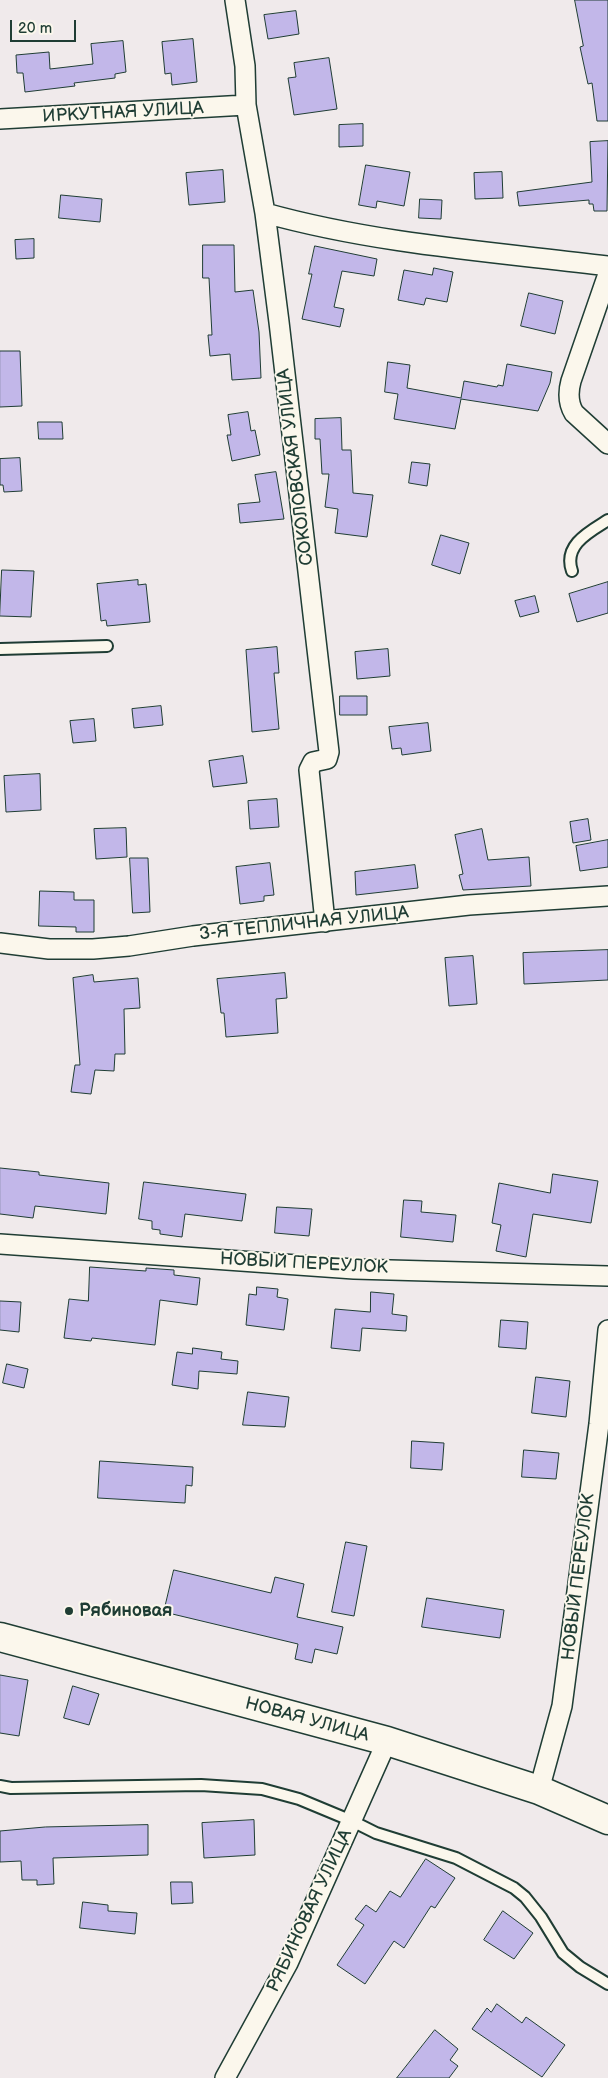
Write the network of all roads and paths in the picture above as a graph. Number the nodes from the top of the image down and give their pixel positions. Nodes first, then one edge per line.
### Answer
1 (235, 0) edge
2 (246, 105) junction
3 (0, 119) edge
4 (265, 212) junction
5 (608, 266) edge
6 (608, 274) edge
7 (607, 443) edge
8 (608, 520) edge
9 (572, 571) dead end
10 (107, 646) dead end
11 (0, 649) edge
12 (608, 896) edge
13 (325, 922) junction
14 (0, 944) edge
15 (0, 1244) edge
16 (608, 1276) edge
17 (608, 1330) edge
18 (0, 1637) edge
19 (387, 1741) junction
20 (0, 1786) edge
21 (11, 1788) junction
22 (539, 1790) junction
23 (0, 1792) edge
24 (608, 1820) edge
25 (352, 1821) junction
26 (608, 1984) edge
27 (225, 2078) edge

1 - 2 street, СОКОЛОВСКАЯ УЛИЦА
2 - 3 street, ИРКУТНАЯ УЛИЦА
2 - 4 street, СОКОЛОВСКАЯ УЛИЦА
4 - 5 street
4 - 13 street, СОКОЛОВСКАЯ УЛИЦА
6 - 7 street
8 - 9 lane
10 - 11 lane
12 - 13 street, 3-Я ТЕПЛИЧНАЯ УЛИЦА
13 - 14 street, 3-Я ТЕПЛИЧНАЯ УЛИЦА
15 - 16 street, НОВЫЙ ПЕРЕУЛОК
17 - 22 street, НОВЫЙ ПЕРЕУЛОК
18 - 19 main road, НОВАЯ УЛИЦА
19 - 22 main road, НОВАЯ УЛИЦА
19 - 25 street, РЯБИНОВАЯ УЛИЦА
20 - 21 lane
21 - 23 lane
21 - 25 lane
22 - 24 main road, НОВАЯ УЛИЦА
25 - 26 lane
25 - 27 street, РЯБИНОВАЯ УЛИЦА

